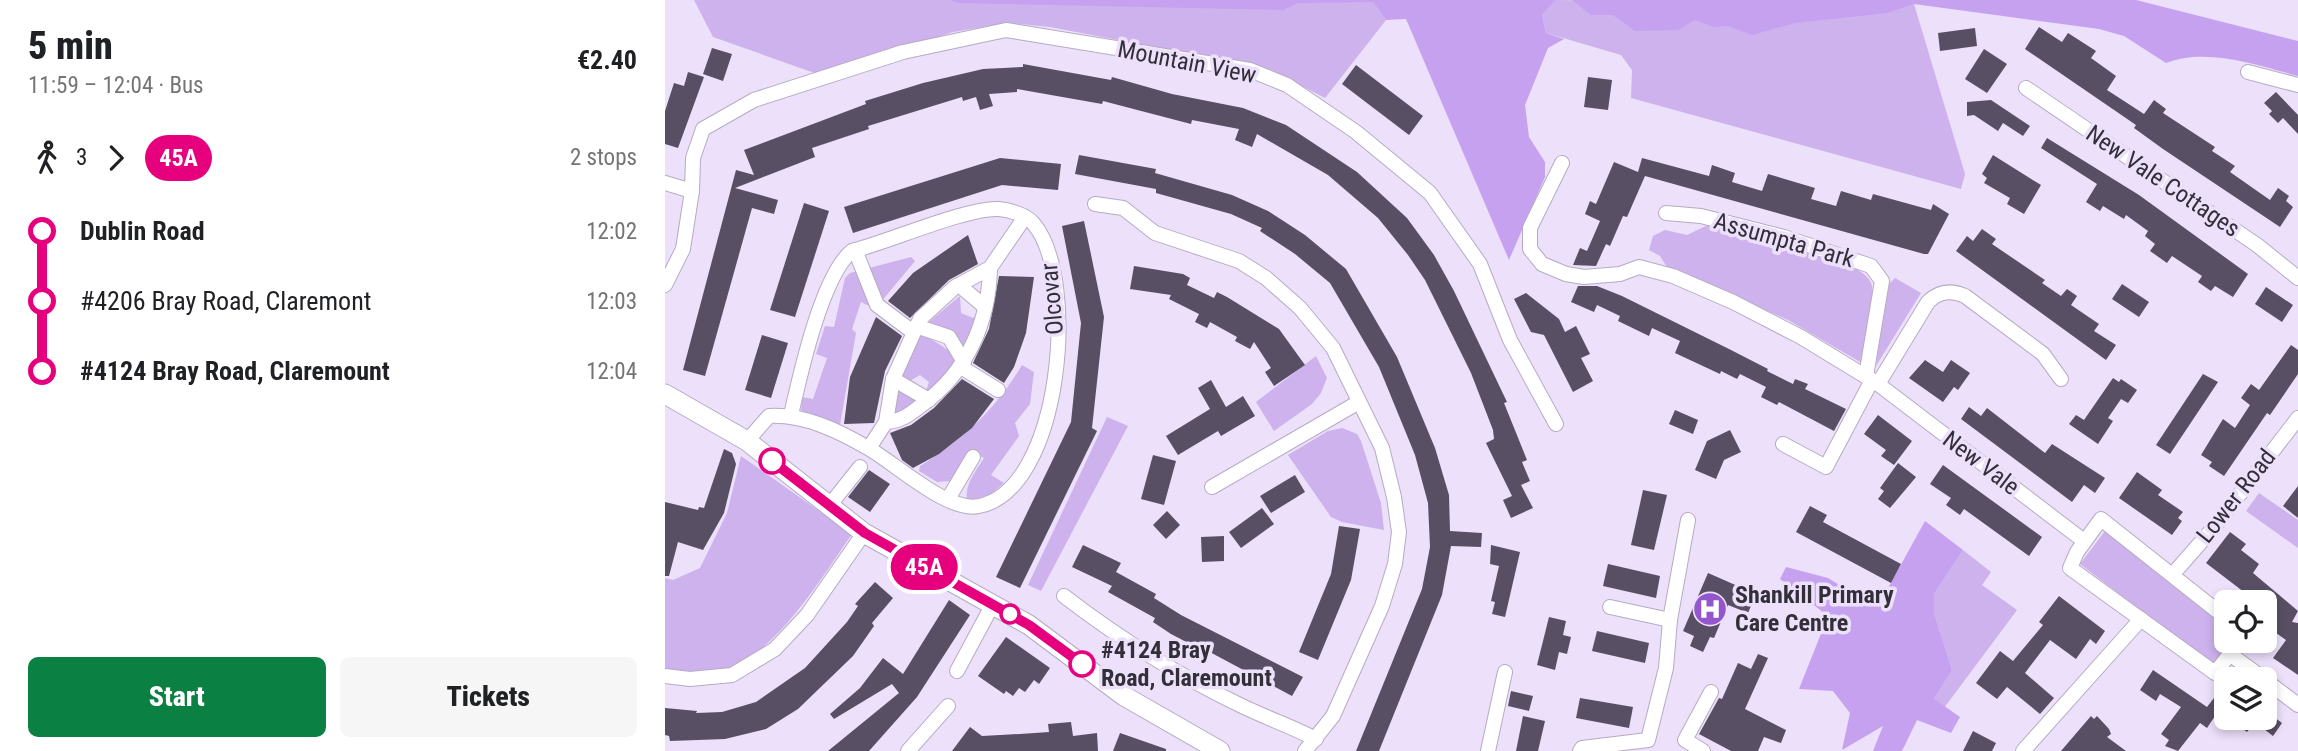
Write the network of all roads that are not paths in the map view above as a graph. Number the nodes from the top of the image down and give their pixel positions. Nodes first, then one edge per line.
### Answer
1 (2248, 72) dead end
2 (2298, 85) edge
3 (2026, 88) dead end
4 (1562, 163) dead end
5 (665, 183) edge
6 (692, 191) junction
7 (1095, 204) dead end
8 (1666, 213) dead end
9 (1025, 216) junction
10 (855, 250) junction
11 (990, 268) junction
12 (2298, 278) edge
13 (665, 285) edge
14 (959, 285) junction
15 (985, 307) junction
16 (915, 329) junction
17 (962, 364) junction
18 (893, 379) junction
19 (2061, 379) dead end
20 (1872, 380) junction
21 (998, 390) dead end
22 (665, 394) edge
23 (929, 400) junction
24 (1359, 402) junction
25 (791, 415) junction
26 (2298, 418) edge
27 (885, 422) junction
28 (1556, 424) dead end
29 (747, 441) junction
30 (1783, 444) dead end
31 (869, 448) junction
32 (974, 457) dead end
33 (860, 467) dead end
34 (1212, 487) dead end
35 (948, 499) junction
36 (829, 506) junction
37 (1689, 520) dead end
38 (865, 533) junction
39 (2084, 541) junction
40 (2173, 574) junction
41 (1064, 596) dead end
42 (993, 604) junction
43 (1610, 607) dead end
44 (2214, 608) edge
45 (2141, 619) junction
46 (1670, 620) junction
47 (2231, 655) joint
48 (2248, 667) edge
49 (957, 671) dead end
50 (1505, 672) dead end
51 (665, 676) edge
52 (2277, 689) edge
53 (1711, 692) dead end
54 (2298, 705) edge
55 (948, 706) dead end
56 (1316, 739) junction
57 (908, 751) edge
58 (1220, 751) edge
59 (1305, 751) edge
60 (1488, 751) edge
61 (1580, 751) edge
62 (1703, 751) edge
63 (2023, 751) edge

1 - 2 street
3 - 12 street, New Vale Cottages
4 - 20 street
5 - 6 street
6 - 13 street
6 - 28 street, Mountain View
7 - 24 street
8 - 20 street, Assumpta Park
9 - 10 street
9 - 11 street
9 - 35 street, Olcovar
10 - 16 street
10 - 25 street
11 - 14 street
11 - 15 street
14 - 15 street
14 - 16 street
15 - 17 street
16 - 17 street
16 - 18 street
17 - 21 street
17 - 23 street
18 - 23 street
18 - 27 street
19 - 20 street
20 - 30 street
20 - 39 street, New Vale
22 - 29 main road
23 - 27 street
24 - 34 street
24 - 56 street
25 - 29 street
25 - 31 street, Olcovar
26 - 40 street, Lower Road
27 - 31 street
29 - 36 main road
31 - 35 street, Olcovar
32 - 35 street
33 - 36 street
36 - 38 main road
37 - 46 street
38 - 42 main road
38 - 51 street
39 - 40 street
39 - 45 street
40 - 44 street
41 - 56 street
42 - 49 street
42 - 58 main road
43 - 46 street
45 - 47 street
45 - 63 street
46 - 61 street
47 - 48 street
50 - 60 street
52 - 54 street
53 - 62 street
55 - 57 street
56 - 59 street

